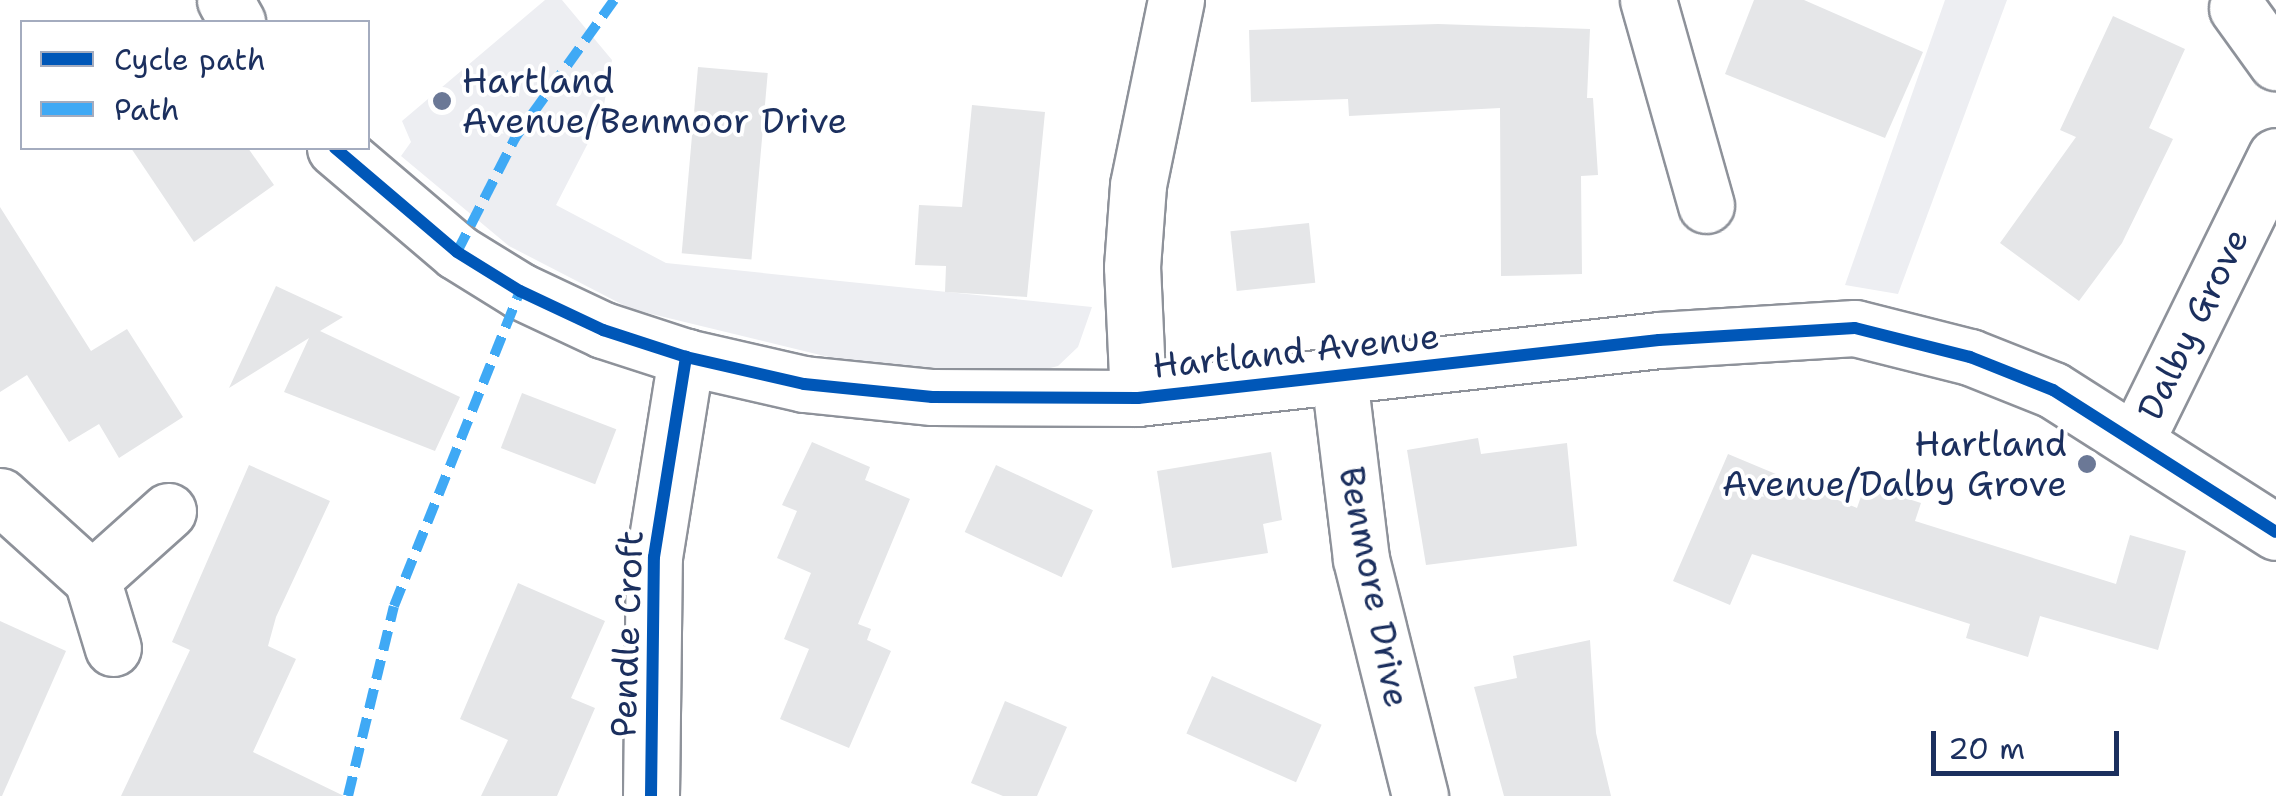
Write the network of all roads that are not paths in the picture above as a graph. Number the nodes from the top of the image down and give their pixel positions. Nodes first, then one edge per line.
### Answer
1 (1176, 0) edge
2 (1648, 0) edge
3 (2237, 8) dead end
4 (2276, 62) edge
5 (338, 150) edge
6 (2276, 156) edge
7 (1706, 205) dead end
8 (686, 357) junction
9 (1339, 377) junction
10 (1138, 398) junction
11 (2137, 438) junction
12 (0, 496) edge
13 (168, 511) dead end
14 (2276, 532) edge
15 (92, 579) junction
16 (113, 648) dead end
17 (659, 794) edge
18 (1420, 796) edge

1 - 10 street
2 - 7 street
3 - 4 street
5 - 8 street, Hartland Avenue
6 - 11 street, Dalby Grove
8 - 10 street, Hartland Avenue
8 - 17 street, Pendle Croft
9 - 10 street, Hartland Avenue
9 - 11 street, Hartland Avenue
9 - 18 street, Benmore Drive
11 - 14 street, Hartland Avenue
12 - 15 street
13 - 15 street
15 - 16 street

